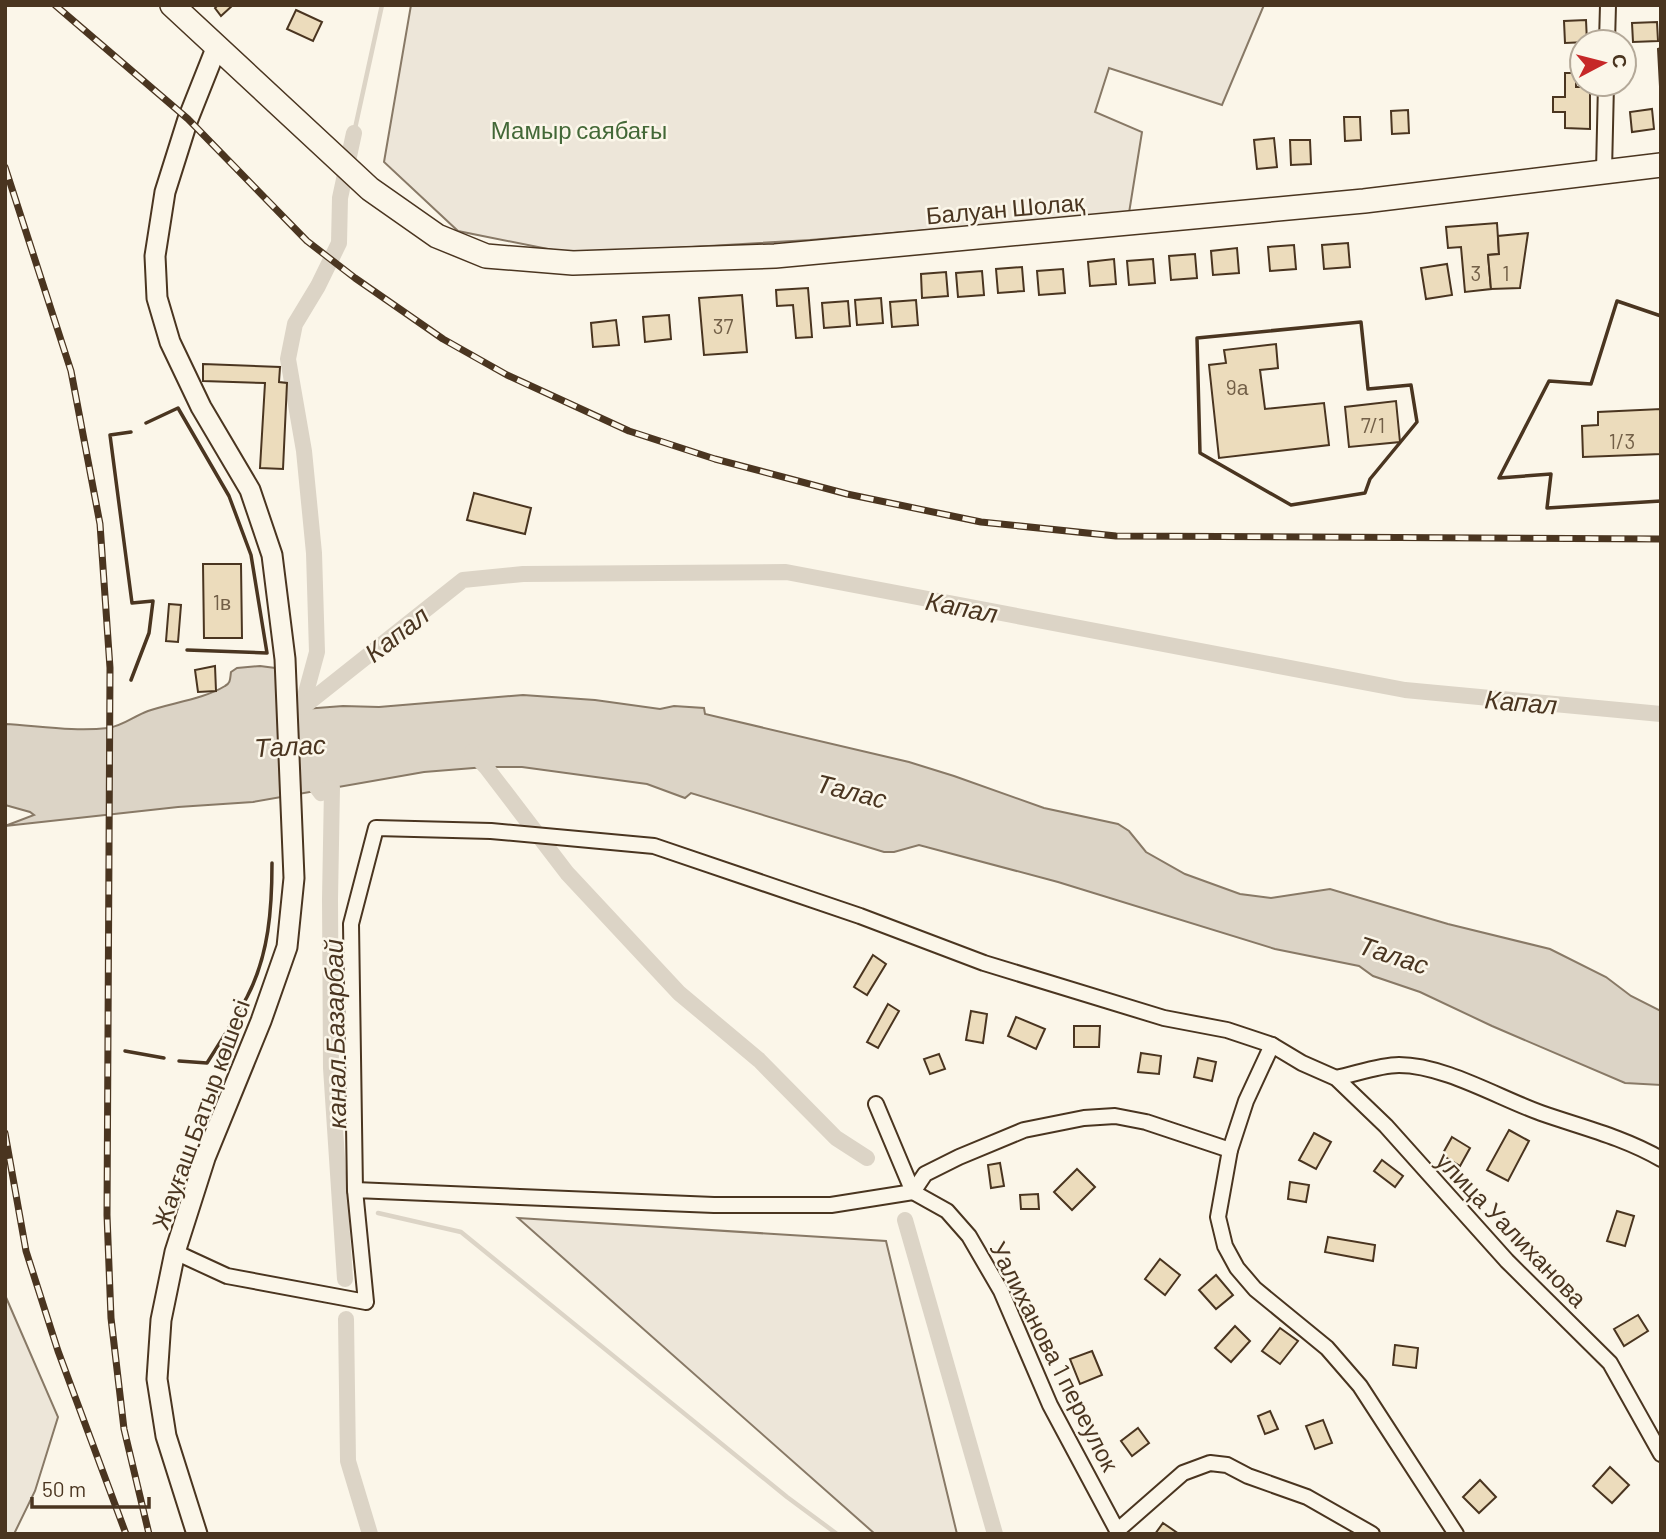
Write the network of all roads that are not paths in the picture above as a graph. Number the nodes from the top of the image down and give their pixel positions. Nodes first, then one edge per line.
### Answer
1 (172, 5) edge
2 (1608, 5) edge
3 (1607, 28) edge
4 (217, 46) junction
5 (1606, 98) edge
6 (1661, 165) edge
7 (1604, 171) junction
8 (1272, 1045) junction
9 (1336, 1078) junction
10 (876, 1104) dead end
11 (1230, 1150) junction
12 (1661, 1159) edge
13 (355, 1190) junction
14 (913, 1192) junction
15 (175, 1252) junction
16 (1661, 1454) edge
17 (1119, 1532) edge
18 (197, 1534) edge
19 (1373, 1534) edge
20 (1456, 1534) edge

1 - 4 main road
2 - 3 street
4 - 7 main road, Балуан Шолақ
4 - 15 main road, Жауғаш Батыр көшесі
5 - 7 street
6 - 7 main road, Балуан Шолақ
8 - 9 street, улица Уалиханова
8 - 11 street
8 - 13 street, улица Уалиханова
9 - 12 street
9 - 16 street, улица Уалиханова
10 - 14 street
11 - 14 street
11 - 20 street
13 - 14 street
13 - 15 street
14 - 17 street, Уалиханова 1 переулок
15 - 18 main road, Жауғаш Батыр көшесі
17 - 19 street

